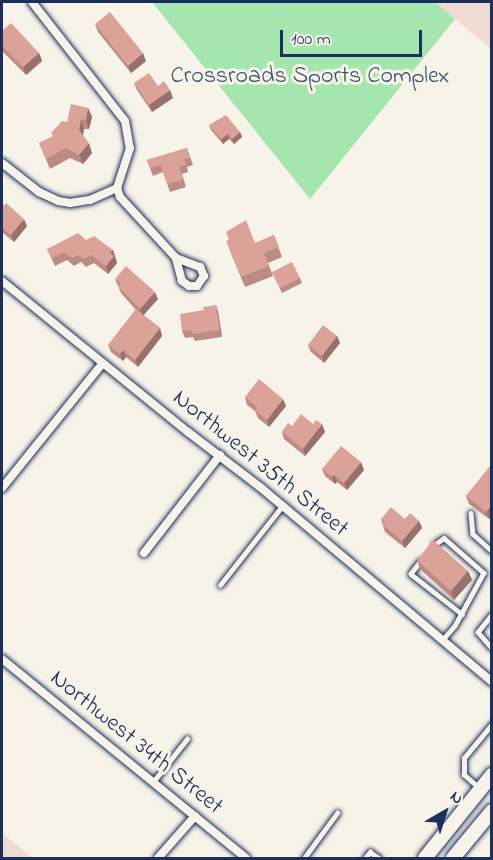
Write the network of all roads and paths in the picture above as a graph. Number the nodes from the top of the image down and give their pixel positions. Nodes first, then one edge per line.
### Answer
1 (32, 2) edge
2 (2, 163) edge
3 (117, 188) junction
4 (176, 258) dead end
5 (2, 281) edge
6 (102, 364) junction
7 (220, 455) junction
8 (2, 488) edge
9 (283, 505) junction
10 (471, 513) dead end
11 (432, 546) edge
12 (492, 551) edge
13 (144, 553) dead end
14 (425, 555) edge
15 (220, 585) dead end
16 (462, 614) junction
17 (492, 615) edge
18 (443, 640) junction
19 (492, 648) edge
20 (2, 659) edge
21 (492, 682) edge
22 (491, 726) edge
23 (187, 739) dead end
24 (492, 774) edge
25 (153, 782) junction
26 (480, 789) junction
27 (337, 813) dead end
28 (195, 816) junction
29 (490, 817) edge
30 (158, 858) edge
31 (246, 858) edge
32 (304, 858) edge
33 (365, 858) edge
34 (379, 858) edge
35 (425, 858) edge
36 (453, 858) edge

1 - 3 street
2 - 3 street
3 - 4 street
5 - 6 street, Northwest 35th Street
6 - 7 street, Northwest 35th Street
6 - 8 street
7 - 9 street, Northwest 35th Street
7 - 13 street
9 - 15 lane
9 - 18 street, Northwest 35th Street
10 - 12 lane
11 - 16 lane
14 - 16 lane
16 - 18 lane
17 - 19 lane
18 - 21 street, Northwest 35th Street
20 - 25 street, Northwest 34th Street
22 - 26 lane
23 - 25 lane
24 - 26 main road
25 - 28 street, Northwest 34th Street
26 - 35 main road
27 - 32 lane
28 - 30 street
28 - 31 street, Northwest 34th Street
29 - 36 main road
33 - 34 lane

